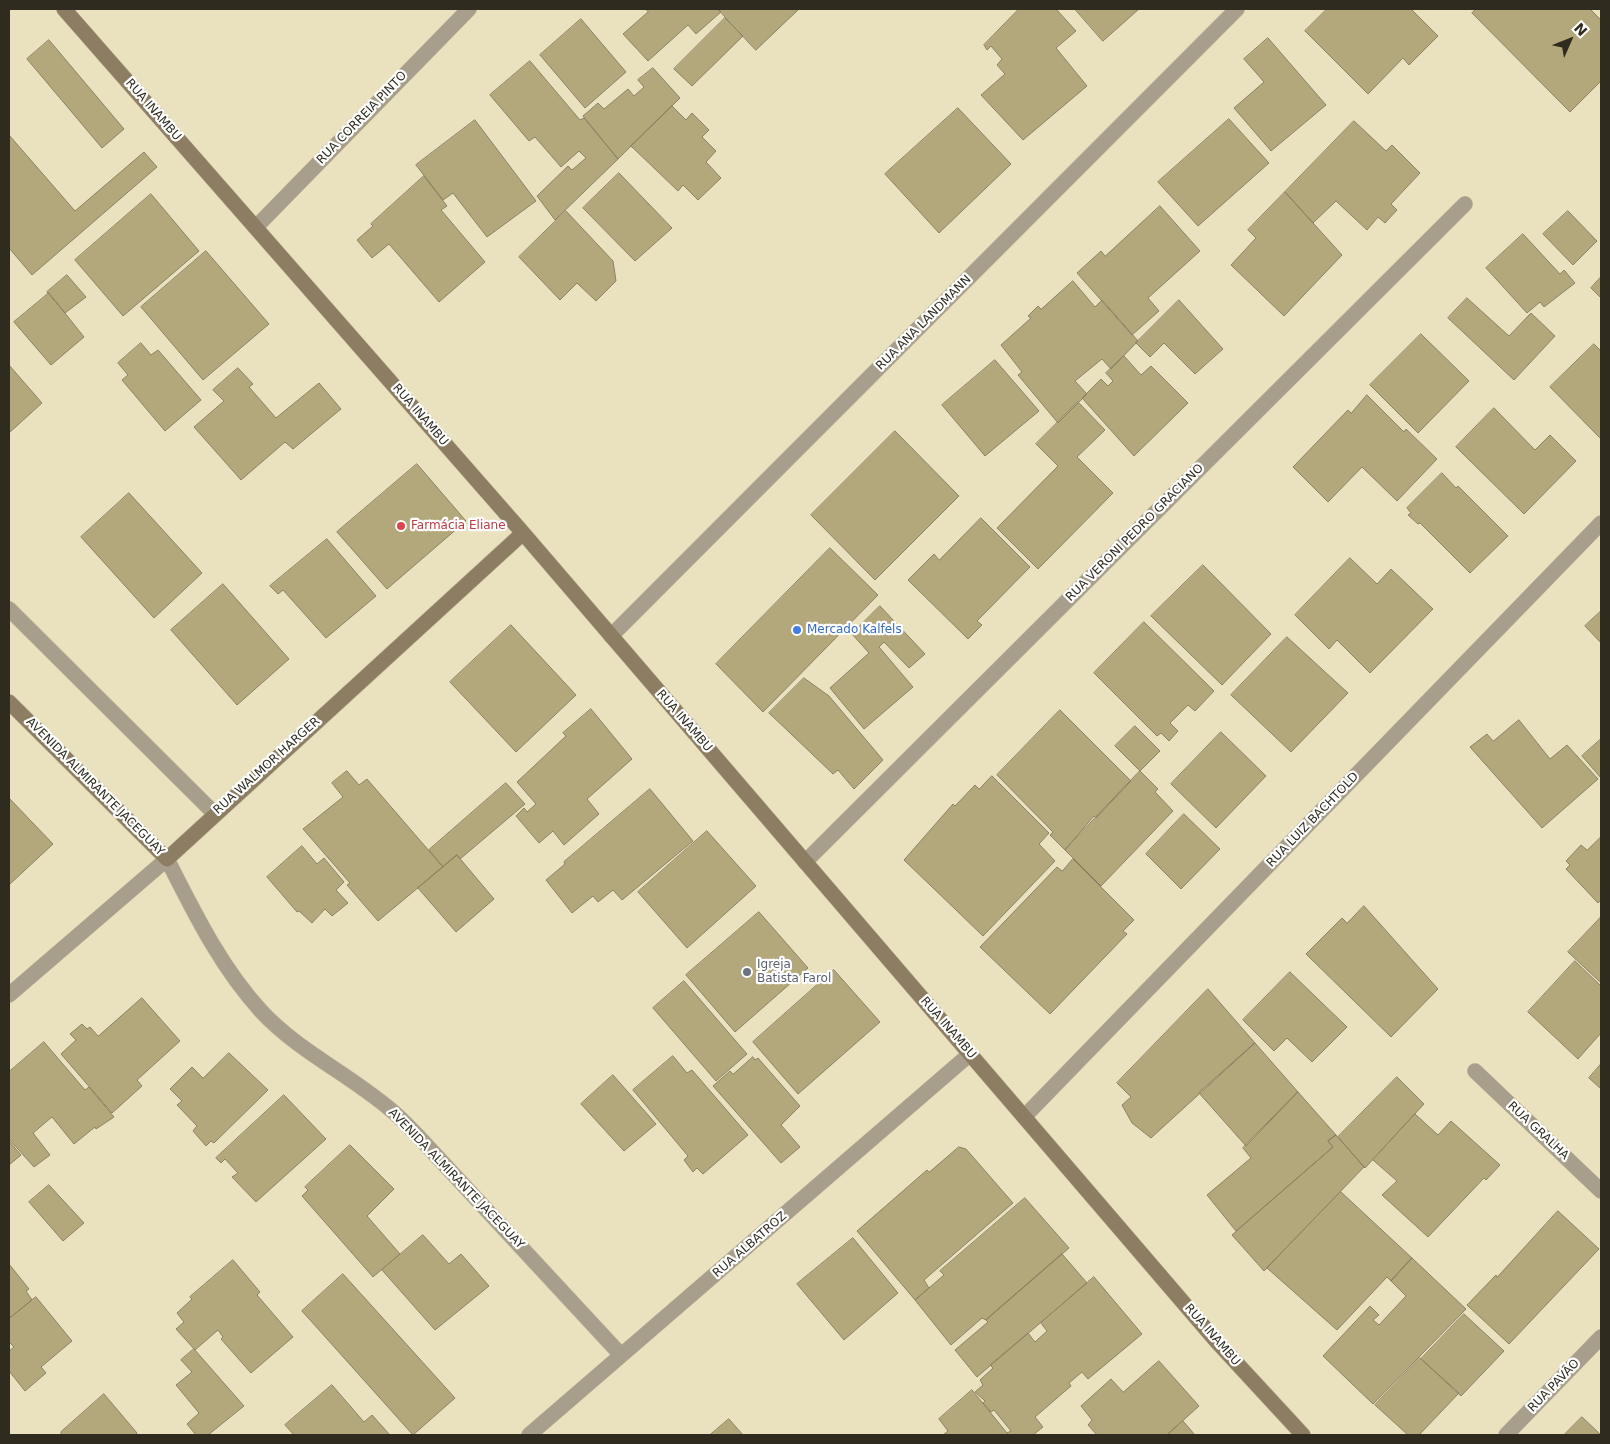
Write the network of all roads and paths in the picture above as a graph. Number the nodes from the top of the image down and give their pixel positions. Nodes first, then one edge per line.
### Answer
1 (64, 9) edge
2 (469, 9) edge
3 (1237, 9) edge
4 (1465, 204) dead end
5 (256, 227) junction
6 (1601, 522) edge
7 (522, 533) junction
8 (9, 609) edge
9 (611, 636) junction
10 (9, 702) edge
11 (215, 814) junction
12 (167, 859) junction
13 (804, 862) junction
14 (9, 995) edge
15 (970, 1054) junction
16 (1475, 1071) dead end
17 (1024, 1117) junction
18 (1601, 1191) edge
19 (1601, 1337) edge
20 (621, 1355) junction
21 (529, 1435) edge
22 (1303, 1435) edge
23 (1506, 1435) edge

1 - 5 main road, RUA INAMBU
2 - 5 street, RUA CORREIA PINTO
3 - 9 street, RUA ANA LANDMANN
4 - 13 street, RUA VERONI PEDRO GRACIANO
5 - 7 main road, RUA INAMBU
6 - 17 street, RUA LUIZ BACHTOLD
7 - 9 main road, RUA INAMBU
7 - 11 main road, RUA WALMOR HARGER
8 - 11 street
9 - 13 main road, RUA INAMBU
10 - 12 main road, AVENIDA ALMIRANTE JACEGUAY
11 - 12 main road, RUA WALMOR HARGER
12 - 14 street, RUA WALMOR HARGER
12 - 20 street, AVENIDA ALMIRANTE JACEGUAY
13 - 15 main road, RUA INAMBU
15 - 17 main road, RUA INAMBU
15 - 20 street, RUA ALBATROZ
16 - 18 street, RUA GRALHA
17 - 22 main road, RUA INAMBU
19 - 23 street, RUA PAVÃO
20 - 21 street, RUA ALBATROZ

